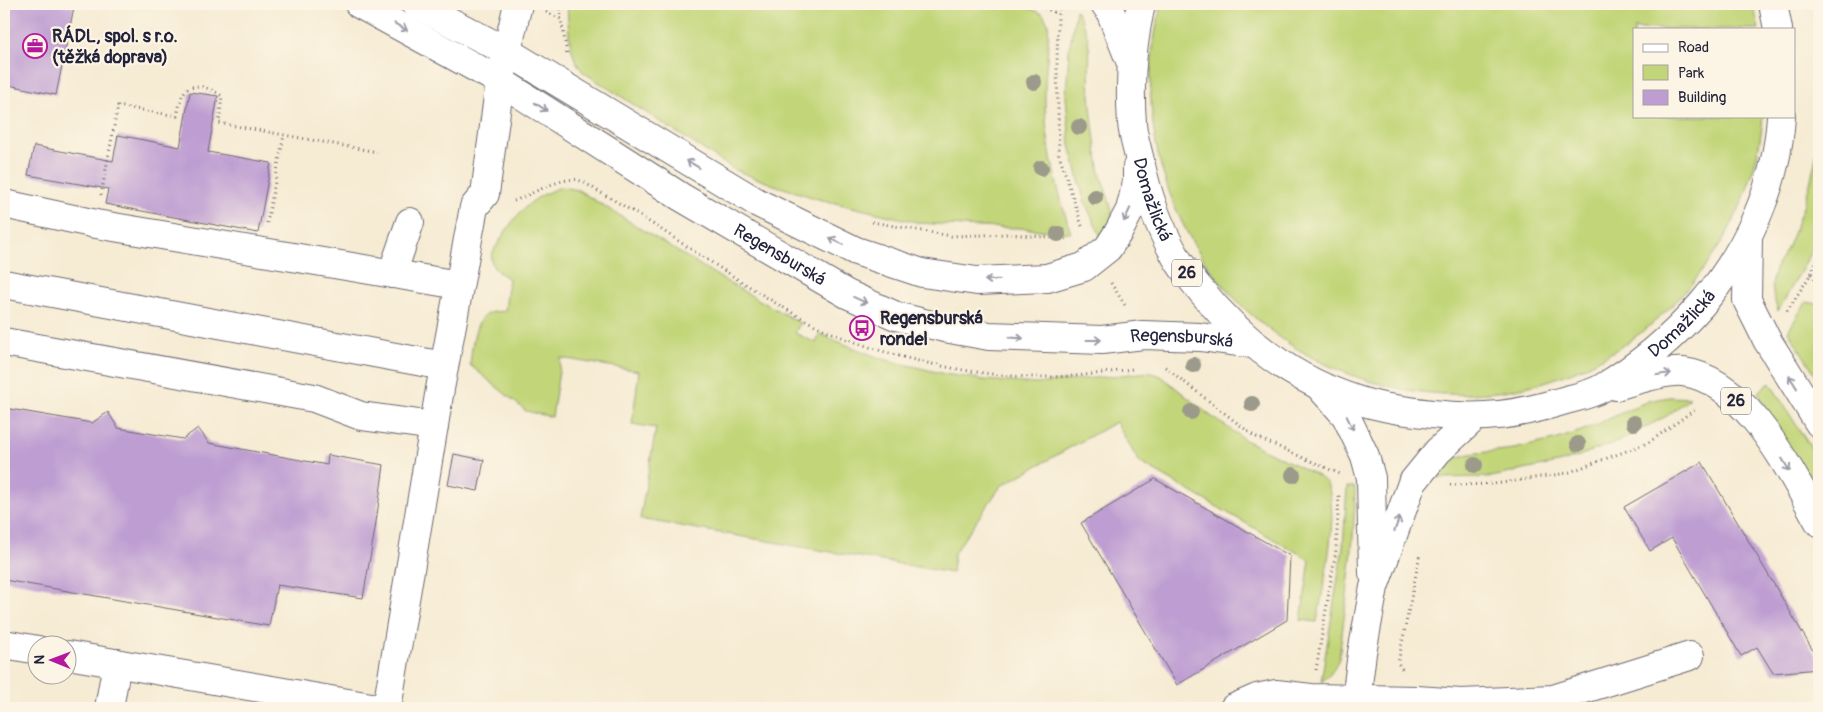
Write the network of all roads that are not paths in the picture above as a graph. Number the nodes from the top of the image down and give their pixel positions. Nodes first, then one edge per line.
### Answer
1 (358, 4) edge
2 (416, 4) edge
3 (518, 4) edge
4 (1105, 4) edge
5 (1141, 4) edge
6 (508, 52) junction
7 (1131, 63) junction
8 (500, 81) junction
9 (1781, 118) edge
10 (1137, 150) junction
11 (4, 204) edge
12 (410, 222) dead end
13 (1748, 238) junction
14 (392, 274) junction
15 (4, 284) edge
16 (459, 285) junction
17 (4, 342) edge
18 (1252, 344) junction
19 (444, 366) junction
20 (1319, 386) junction
21 (1600, 390) junction
22 (1474, 418) junction
23 (1819, 423) edge
24 (434, 426) junction
25 (1819, 522) edge
26 (1374, 587) junction
27 (4, 644) edge
28 (28, 648) edge
29 (1690, 656) dead end
30 (78, 657) edge
31 (117, 664) junction
32 (1355, 703) edge
33 (109, 708) edge
34 (377, 708) edge
35 (387, 708) edge
36 (1234, 708) edge

1 -> 8 main road, Regensburská
2 - 6 main road, Regensburská
3 - 6 main road
4 - 7 main road, Domažlická / 26
5 - 7 main road, Domažlická / 26
6 - 8 main road
10 -> 6 main road, Regensburská
7 - 10 main road, Domažlická / 26
8 - 16 main road
8 -> 18 main road, Regensburská
9 - 13 main road, Domažlická / 26
10 - 18 main road, Domažlická / 26
11 - 14 main road
12 - 14 main road
13 - 21 main road, Domažlická / 26
23 -> 13 main road, 26
14 - 16 main road
15 - 19 main road
16 - 19 main road
17 - 24 main road
18 - 20 main road, Domažlická / 26
19 - 24 main road
20 - 22 main road, Domažlická / 26
20 -> 26 main road, Domažlická
21 - 22 main road, Domažlická / 26
21 -> 25 main road, 26
26 -> 22 main road, Domažlická
24 - 35 main road
26 - 32 main road, Domažlická
27 - 28 main road
29 - 32 main road
30 - 31 main road
31 - 33 main road
31 - 34 main road
32 - 36 main road

